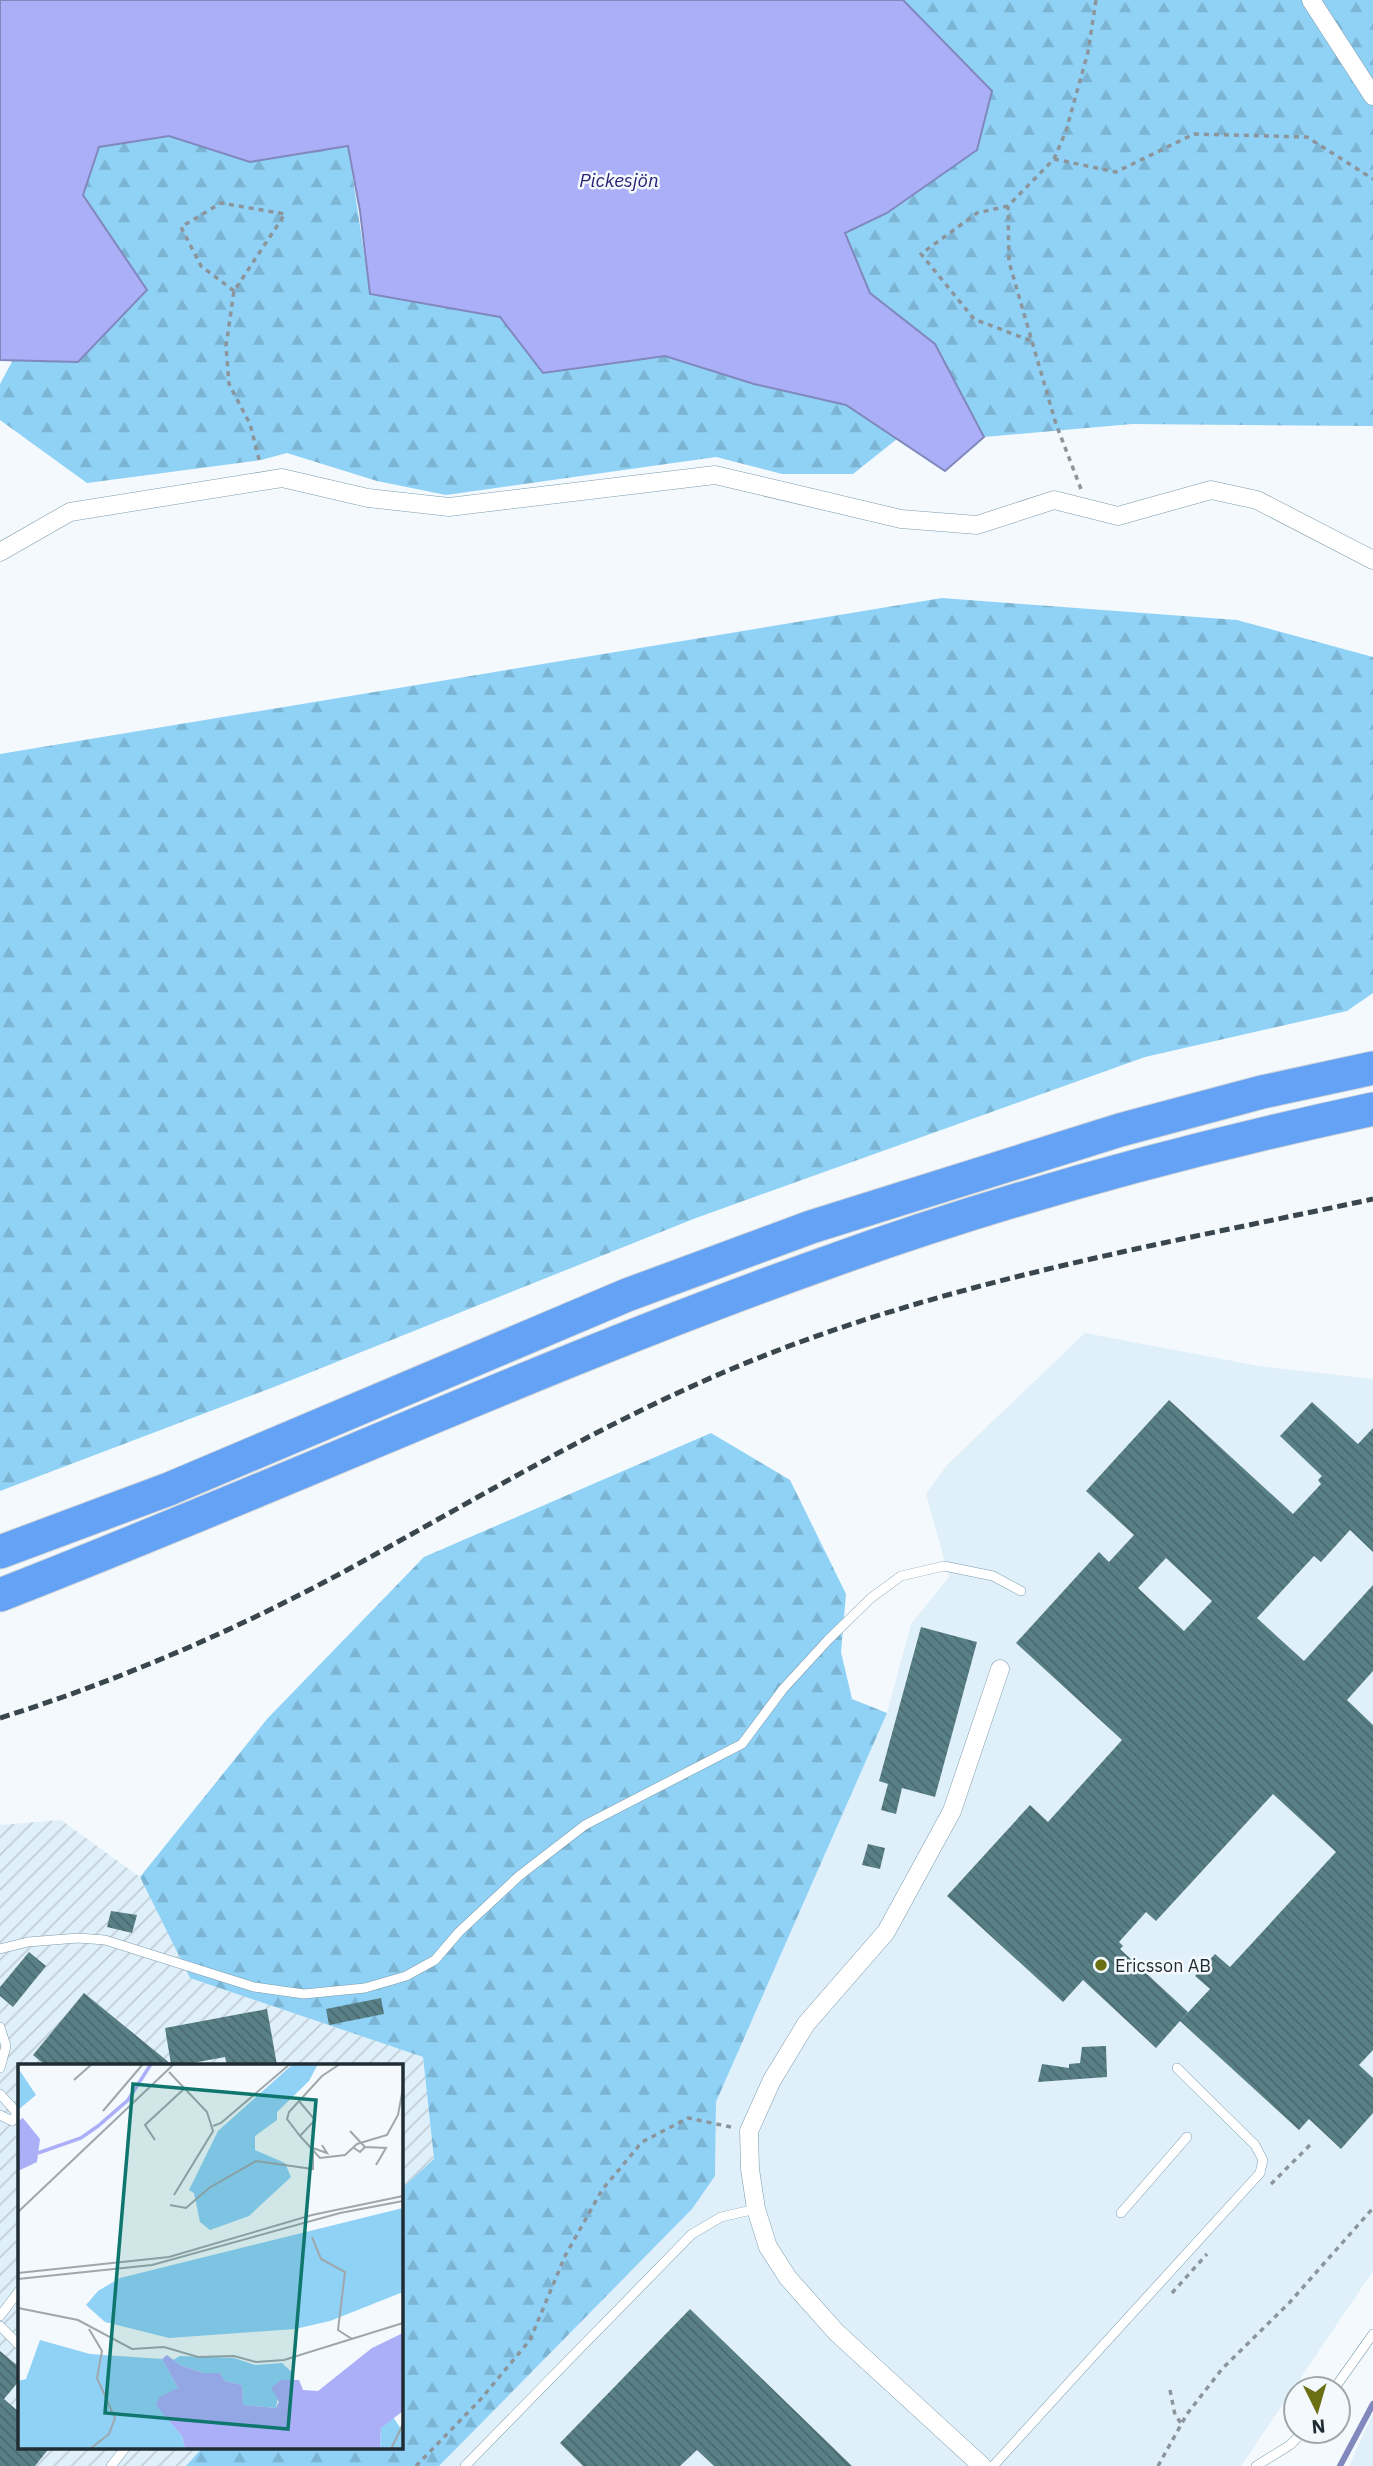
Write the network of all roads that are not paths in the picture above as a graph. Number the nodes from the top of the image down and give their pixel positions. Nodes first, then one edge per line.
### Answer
1 (1311, 0) edge
2 (1373, 96) edge
3 (0, 552) edge
4 (1373, 560) edge
5 (1373, 1068) edge
6 (1373, 1109) edge
7 (0, 1552) edge
8 (1021, 1591) dead end
9 (0, 1595) edge
10 (1000, 1670) dead end
11 (0, 1949) edge
12 (0, 2027) edge
13 (0, 2068) edge
14 (1177, 2068) dead end
15 (0, 2094) edge
16 (18, 2114) edge
17 (0, 2115) edge
18 (1187, 2137) dead end
19 (756, 2209) junction
20 (1121, 2213) dead end
21 (18, 2292) edge
22 (0, 2316) edge
23 (0, 2326) edge
24 (1373, 2334) edge
25 (18, 2344) edge
26 (1344, 2375) edge
27 (1290, 2445) edge
28 (124, 2448) edge
29 (111, 2466) edge
30 (465, 2466) edge
31 (982, 2466) edge
32 (993, 2466) edge
33 (1255, 2466) edge

1 - 2 street
3 - 4 street
5 - 7 highway
6 - 9 highway
8 - 11 lane
10 - 19 street
12 - 13 lane
14 - 32 lane
15 - 16 lane
16 - 17 lane
18 - 20 lane
19 - 30 lane
19 - 31 street
21 - 22 lane
23 - 25 lane
24 - 26 lane
27 - 33 lane
28 - 29 lane

